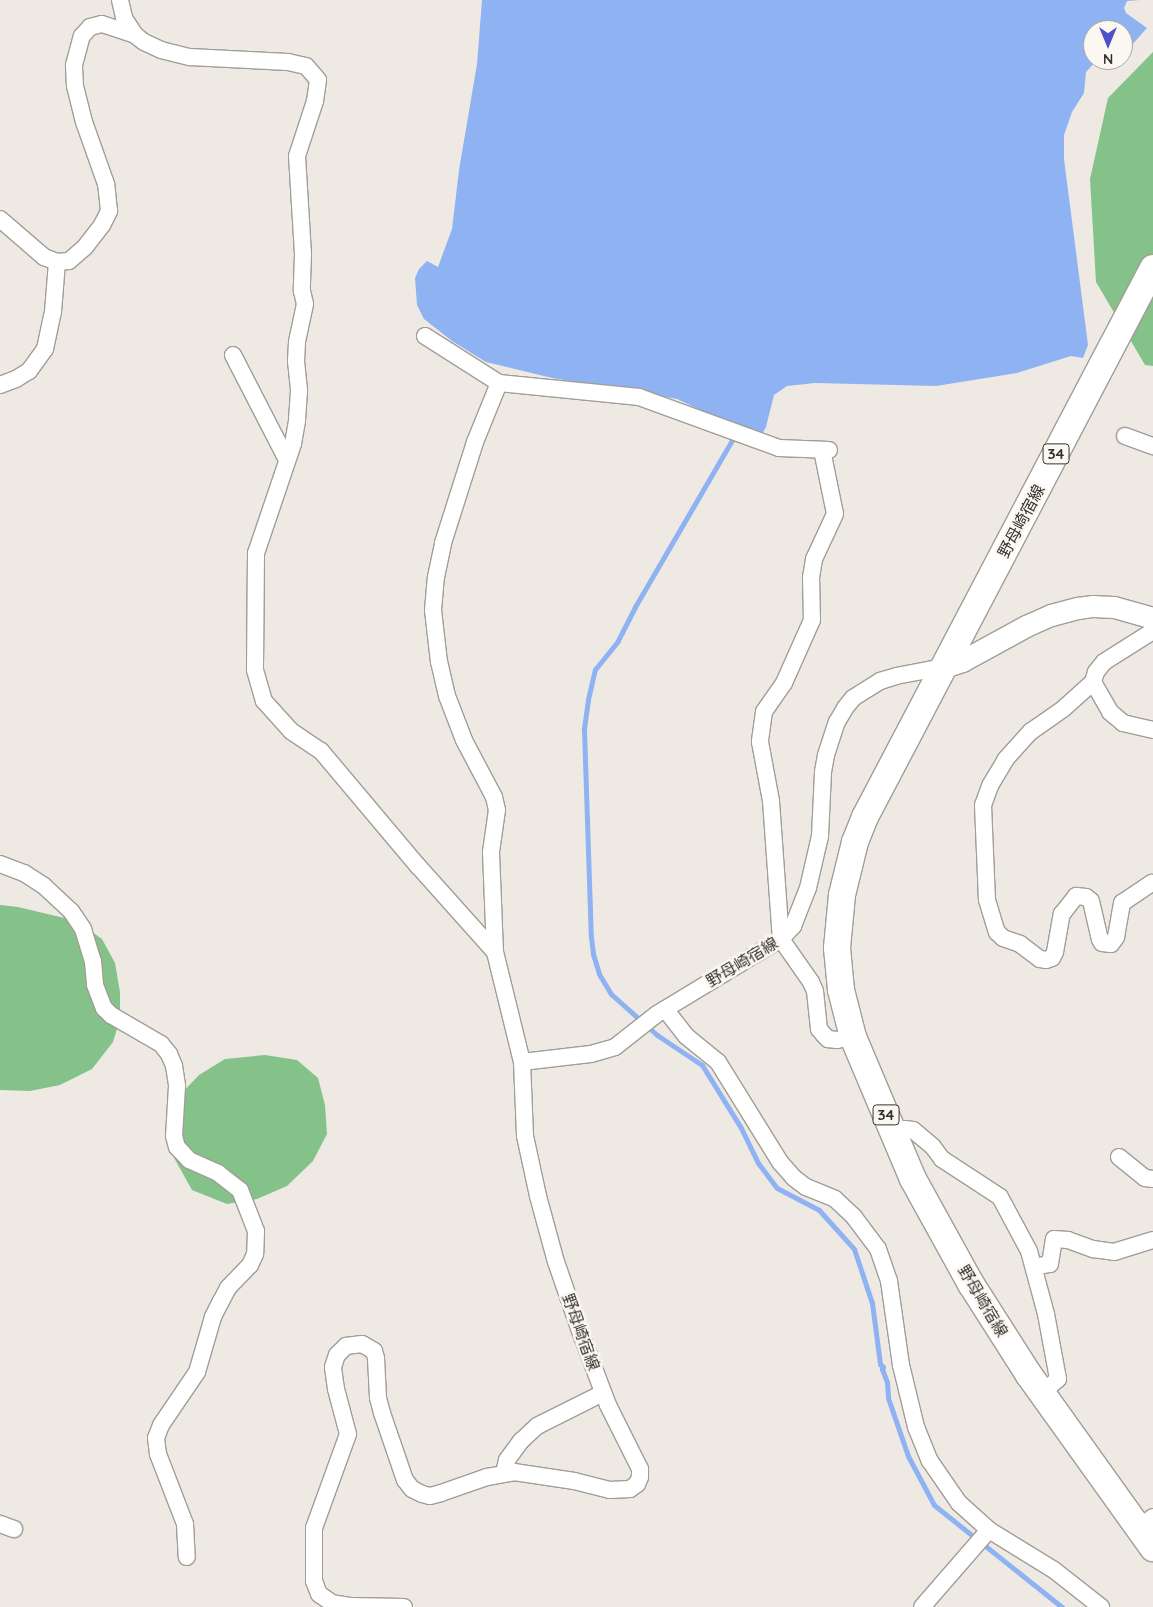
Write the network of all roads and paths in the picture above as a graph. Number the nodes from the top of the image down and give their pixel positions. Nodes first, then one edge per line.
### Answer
1 (120, 0) edge
2 (135, 34) junction
3 (0, 220) edge
4 (57, 262) junction
5 (1153, 268) edge
6 (425, 336) dead end
7 (233, 355) dead end
8 (499, 383) junction
9 (0, 385) edge
10 (1125, 436) dead end
11 (1153, 446) edge
12 (287, 460) junction
13 (1153, 618) edge
14 (1153, 631) edge
15 (944, 667) junction
16 (1093, 682) junction
17 (1153, 730) edge
18 (0, 864) edge
19 (1152, 883) edge
20 (781, 940) junction
21 (495, 952) junction
22 (661, 1011) junction
23 (854, 1037) junction
24 (522, 1062) junction
25 (893, 1132) junction
26 (1119, 1157) dead end
27 (1153, 1179) edge
28 (1153, 1240) edge
29 (1034, 1267) junction
30 (603, 1393) junction
31 (1042, 1393) junction
32 (504, 1473) junction
33 (990, 1530) junction
34 (1148, 1531) edge
35 (187, 1557) dead end
36 (404, 1607) edge
37 (922, 1607) edge
38 (1101, 1607) edge

1 - 2 street
2 - 4 street
2 - 12 street
3 - 4 street
4 - 9 street
5 - 15 main road, 野母崎宿線 / 34
6 - 8 street
7 - 12 street
8 - 20 street
8 - 21 street
10 - 11 street
12 - 21 street
13 - 15 street, 野母崎宿線
14 - 16 street
15 - 20 street, 野母崎宿線
15 - 23 main road, 野母崎宿線 / 34
16 - 17 street
16 - 19 street
18 - 35 street
20 - 22 street, 野母崎宿線
20 - 23 street
21 - 24 street
22 - 24 street, 野母崎宿線
22 - 33 street
23 - 25 main road, 野母崎宿線 / 34
24 - 30 street, 野母崎宿線
25 - 29 street
25 - 31 main road, 野母崎宿線 / 34
26 - 27 street
28 - 29 street
29 - 31 street
30 - 32 street
30 - 32 street, 野母崎宿線
31 - 34 main road, 野母崎宿線 / 34
32 - 36 street, 野母崎宿線
33 - 37 street
33 - 38 street

